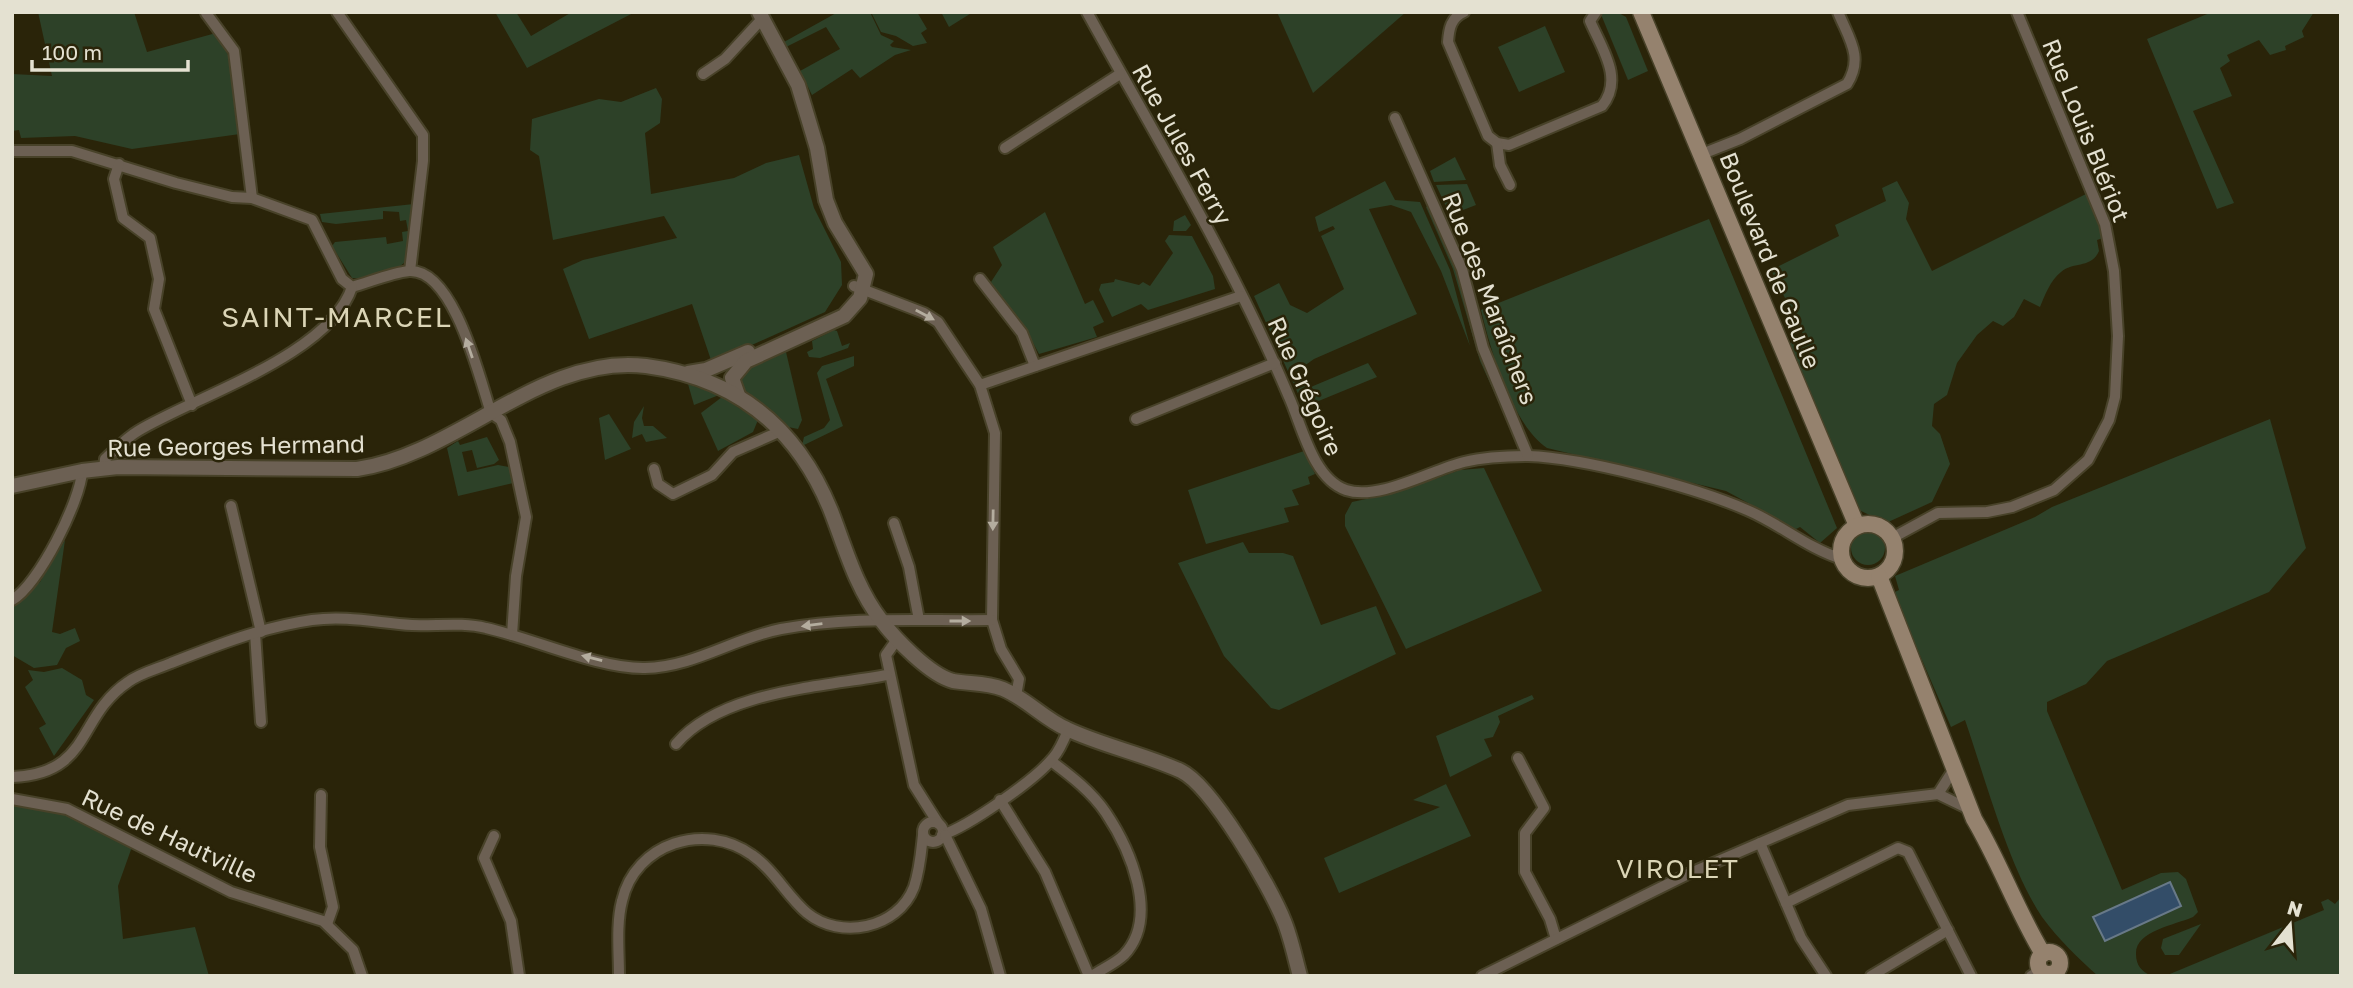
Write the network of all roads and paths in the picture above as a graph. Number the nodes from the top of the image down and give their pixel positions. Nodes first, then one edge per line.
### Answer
1 (337, 12) edge
2 (1087, 12) edge
3 (1464, 12) edge
4 (1597, 12) edge
5 (1641, 12) edge
6 (1838, 12) edge
7 (2017, 12) edge
8 (206, 13) edge
9 (760, 16) edge
10 (703, 74) dead end
11 (1120, 74) junction
12 (1395, 118) dead end
13 (1497, 143) junction
14 (1005, 148) dead end
15 (12, 151) edge
16 (1702, 154) junction
17 (119, 164) junction
18 (1510, 185) dead end
19 (252, 198) junction
20 (410, 271) junction
21 (980, 279) dead end
22 (352, 287) junction
23 (858, 287) junction
24 (1241, 296) junction
25 (725, 363) junction
26 (1275, 363) junction
27 (1035, 366) junction
28 (686, 374) junction
29 (716, 383) junction
30 (980, 385) junction
31 (738, 395) junction
32 (192, 405) junction
33 (491, 413) junction
34 (1136, 419) dead end
35 (781, 431) junction
36 (1528, 456) junction
37 (104, 469) junction
38 (654, 469) dead end
39 (82, 471) junction
40 (12, 486) edge
41 (231, 506) dead end
42 (894, 523) dead end
43 (1857, 526) junction
44 (1892, 538) junction
45 (1842, 559) junction
46 (1878, 576) junction
47 (12, 600) edge
48 (880, 619) junction
49 (919, 620) junction
50 (992, 620) junction
51 (258, 633) junction
52 (512, 635) junction
53 (898, 638) junction
54 (887, 675) junction
55 (1016, 696) junction
56 (1934, 712) junction
57 (261, 722) dead end
58 (1068, 730) junction
59 (676, 744) dead end
60 (1518, 758) dead end
61 (1051, 761) junction
62 (1954, 769) junction
63 (12, 777) edge
64 (1938, 794) junction
65 (321, 795) dead end
66 (12, 799) edge
67 (1000, 800) junction
68 (924, 803) junction
69 (1970, 809) junction
70 (934, 834) junction
71 (494, 836) dead end
72 (1759, 843) junction
73 (1993, 851) junction
74 (1786, 903) junction
75 (327, 924) junction
76 (1948, 930) junction
77 (1556, 939) junction
78 (2047, 969) edge
79 (362, 976) edge
80 (519, 976) edge
81 (619, 976) edge
82 (1000, 976) edge
83 (1091, 976) edge
84 (1300, 976) edge
85 (1482, 976) edge
86 (1826, 976) edge
87 (1871, 976) edge
88 (1971, 976) edge

1 - 20 street
2 - 11 street, Rue Jules Ferry
3 - 13 street
4 - 13 street
5 - 16 main road, Boulevard de Gaulle
6 - 16 street
7 - 44 street, Rue Louis Blériot
8 - 19 street
9 - 10 street
9 - 23 street
11 - 14 street
11 - 24 street, Rue Jules Ferry
12 - 36 street, Rue des Maraîchers
13 - 18 street
15 - 17 street
16 - 43 main road, Boulevard de Gaulle
17 - 19 street
17 - 32 street
19 - 22 street
20 - 22 street
33 -> 20 street
21 - 27 street
22 - 32 street
23 - 25 street
23 -> 30 street
23 - 31 street
24 - 26 street, Rue Grégoire
24 - 27 street, Rue Grégoire
25 - 28 street
25 - 29 street
26 - 34 street
26 - 36 street, Rue Grégoire
27 - 30 street, Rue Grégoire
28 - 29 street, Rue Georges Hermand
28 - 33 street, Rue Georges Hermand
29 - 31 street, Rue Georges Hermand
30 -> 50 street
31 - 35 street, Rue Georges Hermand
32 - 37 street
33 - 37 street, Rue Georges Hermand
33 - 52 street
35 - 38 street
35 - 48 street, Rue Georges Hermand
36 - 45 street, Rue Grégoire
37 - 39 street, Rue Georges Hermand
39 - 40 street, Rue Georges Hermand
39 - 47 street
41 - 51 street
42 - 49 street
43 - 44 main road
43 - 45 main road
44 - 46 main road
45 - 46 main road
46 - 56 main road
48 - 49 street
48 -> 52 street
48 - 53 street, Rue Georges Hermand
49 -> 50 street
50 - 55 street
51 - 52 street
51 - 57 street
51 - 63 street
53 - 54 street
53 - 55 street, Rue Georges Hermand
54 - 59 street
54 - 68 street
55 - 58 street, Rue Georges Hermand
56 - 62 main road
56 - 73 main road
58 - 61 street
58 - 84 street, Rue Georges Hermand
60 - 77 street
61 - 67 street
61 - 83 street
62 - 64 street
62 - 69 main road
64 - 69 street
64 - 72 street
65 - 75 street
66 - 75 street, Rue de Hautville
67 - 70 street
67 - 83 street
68 - 70 street
68 - 70 street
69 - 73 main road
70 - 81 street
70 - 82 street
71 - 80 street
72 - 74 street
72 - 77 street
73 - 78 main road
74 - 76 street
74 - 86 street
75 - 79 street, Rue de Hautville
76 - 87 street
76 - 88 street
77 - 85 street

